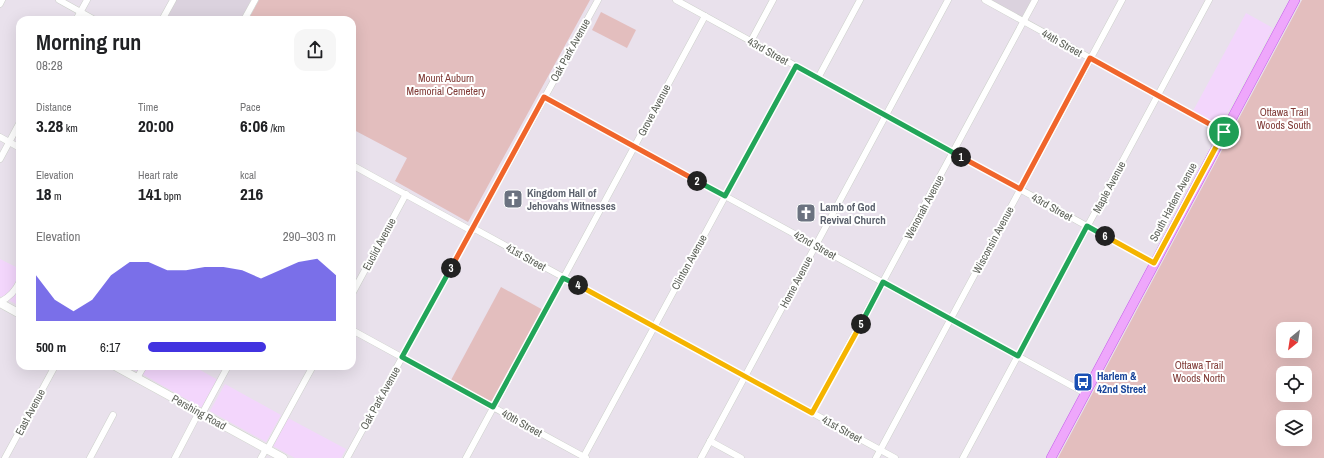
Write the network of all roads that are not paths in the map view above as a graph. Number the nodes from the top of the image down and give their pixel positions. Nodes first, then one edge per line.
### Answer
1 (2, 0) edge
2 (59, 0) edge
3 (87, 0) edge
4 (173, 0) edge
5 (255, 0) edge
6 (598, 0) edge
7 (676, 0) edge
8 (773, 0) edge
9 (860, 0) edge
10 (948, 0) edge
11 (985, 0) edge
12 (1035, 0) edge
13 (1122, 0) edge
14 (1209, 0) edge
15 (1294, 0) edge
16 (684, 2) edge
17 (0, 4) edge
18 (80, 12) junction
19 (78, 16) edge
20 (88, 16) edge
21 (164, 16) edge
22 (246, 16) edge
23 (705, 16) junction
24 (1023, 21) junction
25 (751, 41) junction
26 (1090, 58) junction
27 (796, 66) junction
28 (818, 78) junction
29 (1158, 95) junction
30 (544, 97) junction
31 (886, 116) junction
32 (16, 129) edge
33 (1224, 132) junction
34 (0, 137) edge
35 (9, 142) junction
36 (16, 146) edge
37 (634, 146) junction
38 (953, 152) junction
39 (0, 158) edge
40 (356, 167) edge
41 (1020, 189) junction
42 (406, 194) junction
43 (725, 196) junction
44 (1087, 226) junction
45 (473, 230) junction
46 (816, 246) junction
47 (1154, 263) junction
48 (563, 278) junction
49 (883, 282) junction
50 (356, 287) edge
51 (16, 288) edge
52 (0, 303) edge
53 (16, 312) edge
54 (950, 320) junction
55 (654, 327) junction
56 (356, 332) edge
57 (1018, 356) junction
58 (402, 357) junction
59 (53, 370) edge
60 (122, 370) edge
61 (142, 370) edge
62 (226, 370) edge
63 (311, 370) edge
64 (745, 376) junction
65 (137, 378) junction
66 (1085, 393) junction
67 (493, 407) junction
68 (201, 413) junction
69 (812, 413) junction
70 (113, 415) dead end
71 (710, 441) junction
72 (267, 449) junction
73 (880, 450) junction
74 (5, 458) edge
75 (90, 458) edge
76 (175, 458) edge
77 (261, 458) edge
78 (283, 458) edge
79 (347, 458) edge
80 (466, 458) edge
81 (584, 458) edge
82 (701, 458) edge
83 (741, 458) edge
84 (876, 458) edge
85 (895, 458) edge
86 (963, 458) edge
87 (1051, 458) edge

1 - 17 street
2 - 18 street
3 - 18 street
4 - 21 street
5 - 22 street
6 - 30 street, Oak Park Avenue
7 - 16 street, 43rd Street
8 - 25 street
9 - 28 street
10 - 31 street, Home Avenue
11 - 24 street, 44th Street
12 - 24 street, Wenonah Avenue
13 - 26 street, Wisconsin Avenue
14 - 29 street, Maple Avenue
15 - 33 main road, South Harlem Avenue
16 - 23 street, 43rd Street
18 - 19 street
18 - 20 street
23 - 25 street, 43rd Street
23 - 37 street, Grove Avenue
24 - 26 street, 44th Street
24 - 38 street, Wenonah Avenue
25 - 27 street, 43rd Street
26 - 29 street, 44th Street
26 - 41 street, Wisconsin Avenue
27 - 28 street, 43rd Street
27 - 43 street, Clinton Avenue
28 - 31 street, 43rd Street
29 - 33 street, 44th Street
29 - 44 street, Maple Avenue
30 - 37 street, 42nd Street
30 - 45 street, Oak Park Avenue
31 - 38 street, 43rd Street
31 - 46 street, Home Avenue
32 - 35 street
33 - 47 main road, South Harlem Avenue
34 - 35 street
35 - 36 street
35 - 39 street
37 - 43 street, 42nd Street
37 - 48 street, Grove Avenue
38 - 41 street, 43rd Street
38 - 49 street, Wenonah Avenue
40 - 42 street, 41st Street
41 - 44 street, 43rd Street
41 - 54 street, Wisconsin Avenue
42 - 45 street, 41st Street
42 - 50 street, Euclid Avenue
43 - 46 street, 42nd Street
43 - 55 street, Clinton Avenue
44 - 47 street, 43rd Street
44 - 57 street, Maple Avenue
45 - 48 street, 41st Street
45 - 58 street, Oak Park Avenue
46 - 49 street, 42nd Street
46 - 64 street, Home Avenue
47 - 66 main road, South Harlem Avenue
48 - 55 street, 41st Street
48 - 67 street, Grove Avenue
49 - 54 street, 42nd Street
49 - 69 street, Wenonah Avenue
51 - 52 street
52 - 53 main road
54 - 57 street, 42nd Street
54 - 73 street, Wisconsin Avenue
55 - 64 street, 41st Street
55 - 81 street, Clinton Avenue
56 - 58 street, 40th Street
57 - 66 street, 42nd Street
57 - 86 street, Maple Avenue
58 - 67 street, 40th Street
58 - 79 street, Oak Park Avenue
59 - 74 street, East Avenue
60 - 65 main road, Pershing Road
61 - 65 street
62 - 68 street
63 - 72 street
64 - 69 street, 41st Street
64 - 71 street, Home Avenue
65 - 68 main road, Pershing Road
66 - 87 main road, South Harlem Avenue
67 - 80 street, Grove Avenue
67 - 81 street, 40th Street
68 - 72 main road, Pershing Road
68 - 76 street
69 - 73 street, 41st Street
70 - 75 street
71 - 82 street, Home Avenue
71 - 83 street
72 - 77 street
72 - 78 main road, Pershing Road
73 - 84 street, Wisconsin Avenue
73 - 85 street, 41st Street

